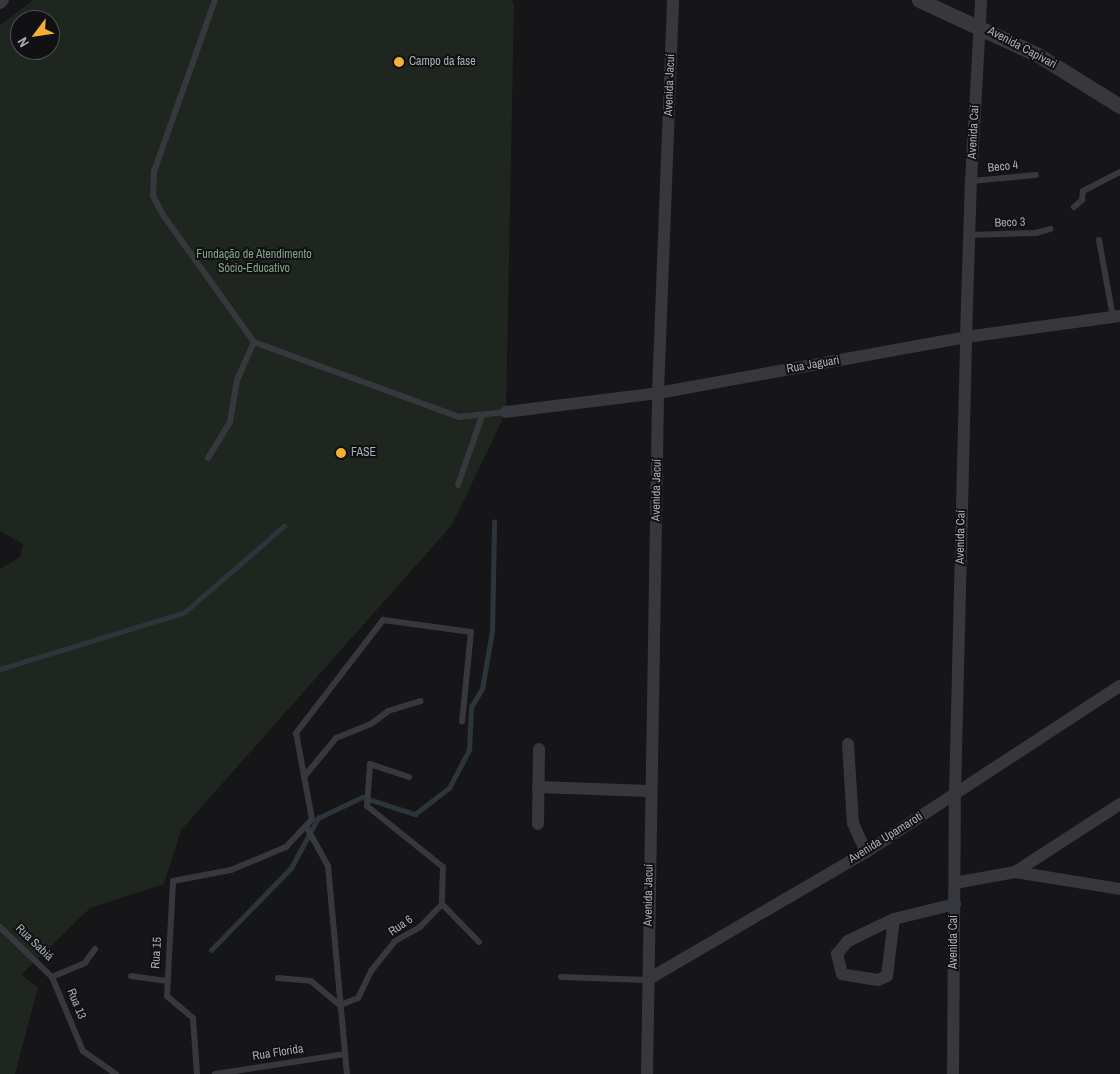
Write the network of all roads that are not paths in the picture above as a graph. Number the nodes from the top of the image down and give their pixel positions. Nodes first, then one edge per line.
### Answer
1 (3, 0) edge
2 (215, 0) edge
3 (673, 0) edge
4 (919, 0) edge
5 (981, 0) edge
6 (0, 3) edge
7 (980, 26) junction
8 (1120, 106) edge
9 (1120, 172) edge
10 (1036, 175) dead end
11 (971, 181) junction
12 (1074, 207) dead end
13 (1050, 229) dead end
14 (969, 235) junction
15 (1099, 240) dead end
16 (1116, 317) edge
17 (966, 337) junction
18 (254, 342) junction
19 (658, 393) junction
20 (506, 412) joint
21 (482, 416) junction
22 (208, 458) dead end
23 (458, 485) dead end
24 (1120, 686) edge
25 (420, 701) dead end
26 (462, 722) dead end
27 (848, 744) dead end
28 (539, 749) dead end
29 (304, 777) junction
30 (409, 778) dead end
31 (538, 787) junction
32 (651, 791) junction
33 (955, 794) junction
34 (1120, 804) edge
35 (538, 824) dead end
36 (306, 826) junction
37 (866, 852) junction
38 (1015, 872) junction
39 (955, 884) junction
40 (1120, 890) edge
41 (442, 904) junction
42 (954, 904) junction
43 (894, 918) junction
44 (0, 927) edge
45 (479, 942) dead end
46 (95, 949) dead end
47 (131, 976) dead end
48 (561, 976) dead end
49 (52, 977) junction
50 (278, 978) dead end
51 (647, 980) junction
52 (166, 981) junction
53 (340, 1004) junction
54 (345, 1054) junction
55 (116, 1074) edge
56 (197, 1074) edge
57 (220, 1074) edge
58 (347, 1074) edge
59 (647, 1074) edge
60 (953, 1074) edge

1 - 6 street
2 - 18 lane
3 - 19 street, Avenida Jacuí
4 - 7 street, Avenida Capivari
5 - 7 street, Avenida Caí
7 - 8 street, Avenida Capivari
7 - 11 street, Avenida Caí
9 - 12 lane
10 - 11 lane, Beco 4
11 - 14 street, Avenida Caí
13 - 14 lane, Beco 3
14 - 17 street, Avenida Caí
15 - 16 lane
16 - 17 street, Rua Jaguari
17 - 19 street, Rua Jaguari
17 - 33 street, Avenida Caí
18 - 21 lane
18 - 22 lane
19 - 20 street, Rua Jaguari
19 - 32 street, Avenida Jacuí
20 - 21 lane
21 - 23 lane
24 - 33 street, Avenida Upamaroti
25 - 29 lane
26 - 29 lane
27 - 37 street
28 - 31 street
29 - 36 lane
30 - 41 lane
31 - 32 street
31 - 35 street
32 - 51 street, Avenida Jacuí
33 - 37 street, Avenida Upamaroti
33 - 39 street, Avenida Caí
34 - 38 street
36 - 52 lane, Rua 15
36 - 53 lane
37 - 51 street, Avenida Upamaroti
38 - 39 street
38 - 40 street
39 - 42 street, Avenida Caí
41 - 45 lane
41 - 53 lane, Rua 6
42 - 43 street
42 - 60 street, Avenida Caí
43 - 43 street
44 - 49 lane, Rua Sabiá
46 - 49 lane, Rua 13
47 - 52 lane
48 - 51 lane
49 - 55 lane, Rua 13
50 - 53 lane
51 - 59 street, Avenida Jacuí
52 - 56 lane, Rua 15
53 - 54 lane
54 - 57 lane, Rua Florida
54 - 58 lane

